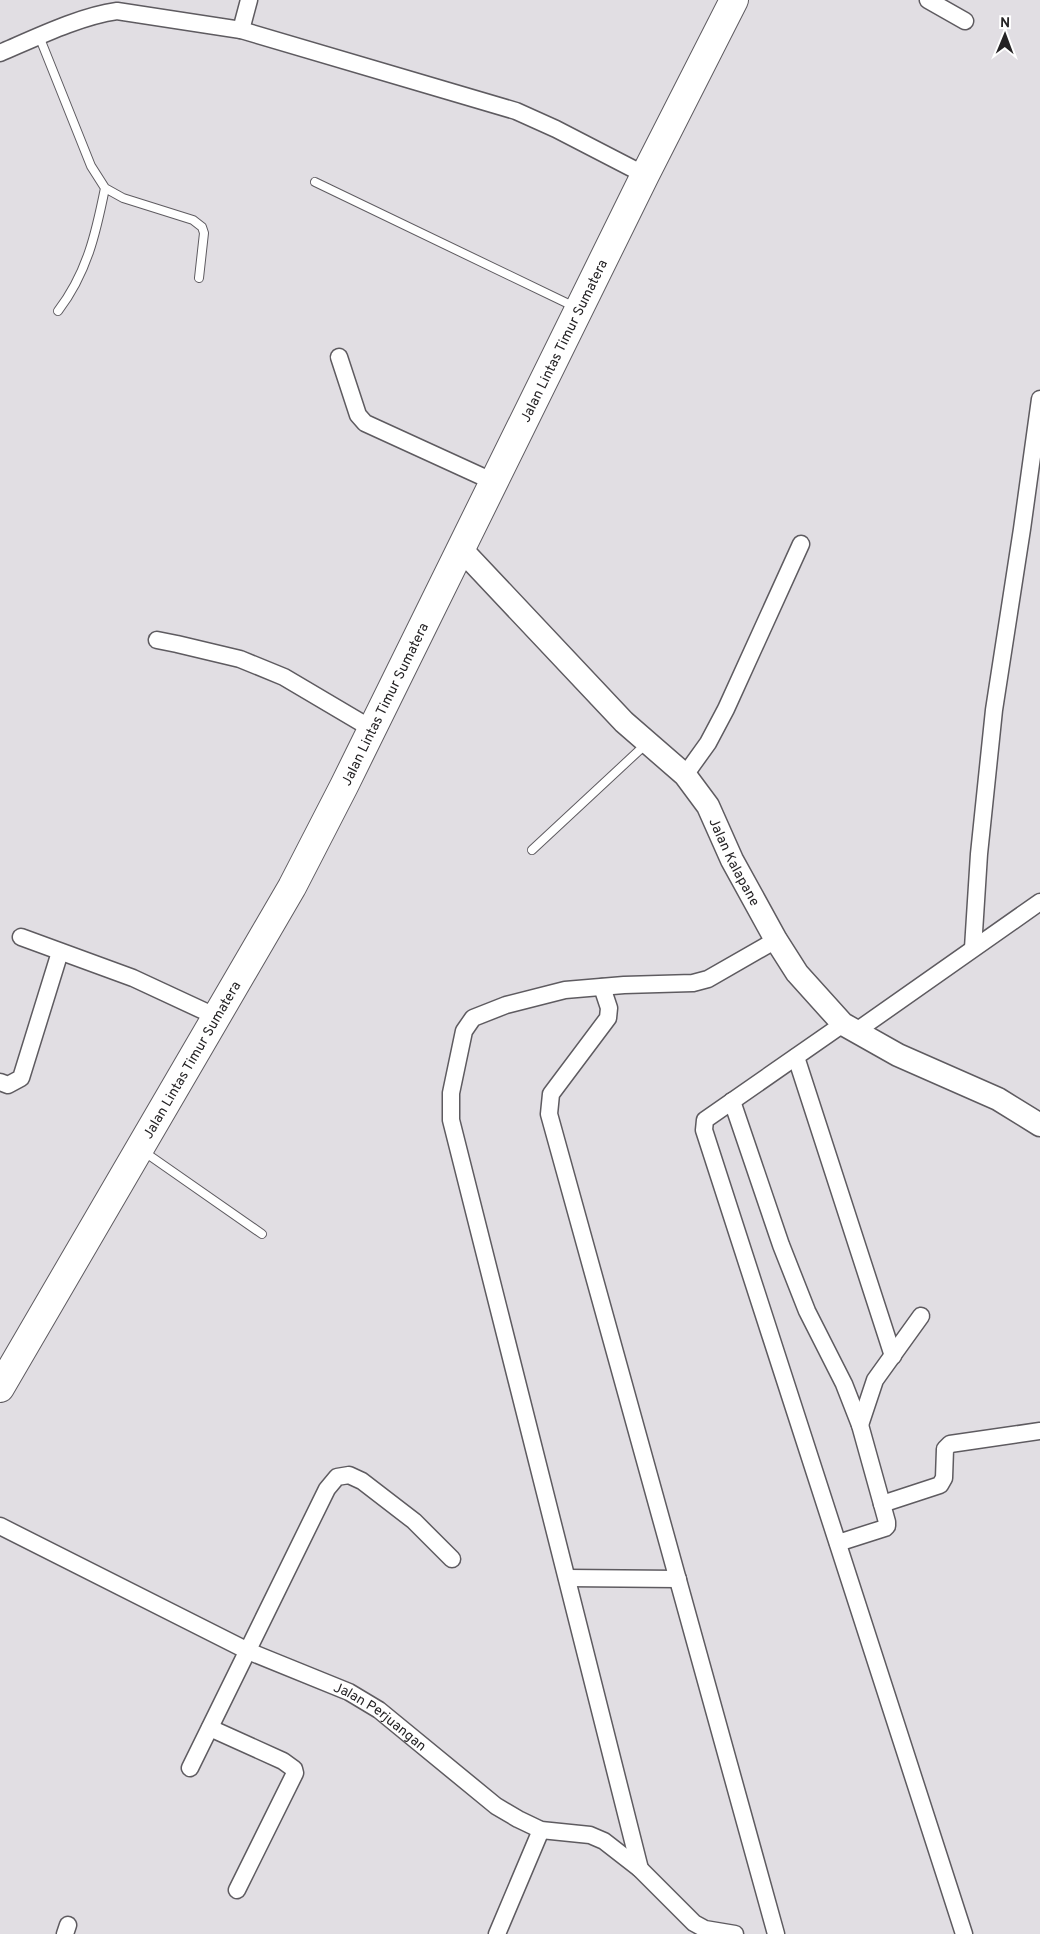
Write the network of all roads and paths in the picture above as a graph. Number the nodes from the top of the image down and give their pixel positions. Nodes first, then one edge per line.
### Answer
1 (249, 0) edge
2 (734, 0) edge
3 (928, 0) edge
4 (965, 21) dead end
5 (241, 30) junction
6 (39, 36) junction
7 (0, 53) edge
8 (645, 176) junction
9 (315, 182) dead end
10 (104, 188) junction
11 (199, 278) dead end
12 (579, 309) junction
13 (58, 310) dead end
14 (339, 357) dead end
15 (1040, 399) edge
16 (1038, 419) edge
17 (494, 482) junction
18 (801, 544) dead end
19 (460, 549) junction
20 (157, 640) dead end
21 (372, 729) junction
22 (648, 743) junction
23 (684, 775) junction
24 (532, 850) dead end
25 (1040, 902) edge
26 (21, 937) dead end
27 (776, 940) junction
28 (973, 948) junction
29 (60, 952) junction
30 (602, 987) junction
31 (217, 1017) junction
32 (849, 1028) junction
33 (796, 1057) junction
34 (0, 1082) edge
35 (732, 1101) junction
36 (1040, 1125) edge
37 (140, 1149) junction
38 (262, 1234) dead end
39 (921, 1316) dead end
40 (892, 1356) junction
41 (0, 1388) edge
42 (860, 1425) junction
43 (1040, 1431) edge
44 (882, 1504) junction
45 (0, 1526) edge
46 (838, 1543) junction
47 (452, 1559) dead end
48 (567, 1578) junction
49 (678, 1579) junction
50 (248, 1651) junction
51 (210, 1728) junction
52 (190, 1768) dead end
53 (541, 1830) junction
54 (640, 1869) junction
55 (237, 1890) dead end
56 (692, 1929) edge
57 (497, 1934) edge
58 (735, 1934) edge
59 (776, 1934) edge
60 (964, 1934) edge

1 - 5 street
2 - 8 highway, Jalan Lintas Timur Sumatera
3 - 4 street
5 - 6 street
5 - 8 street
6 - 7 street
6 - 10 lane
8 - 12 highway, Jalan Lintas Timur Sumatera
9 - 12 lane
10 - 11 lane
10 - 13 lane
12 - 17 highway, Jalan Lintas Timur Sumatera
14 - 17 street
15 - 16 street
16 - 28 street
17 - 19 highway, Jalan Lintas Timur Sumatera
18 - 23 street
19 - 21 highway, Jalan Lintas Timur Sumatera
19 - 22 street, Jalan Kalapane
20 - 21 street
21 - 31 highway, Jalan Lintas Timur Sumatera
22 - 23 street, Jalan Kalapane
22 - 24 lane
23 - 27 street, Jalan Kalapane
25 - 28 street
26 - 29 street
27 - 30 street
27 - 32 street, Jalan Kalapane
28 - 32 street
29 - 31 street
29 - 34 street
30 - 48 street
30 - 49 street
31 - 37 highway, Jalan Lintas Timur Sumatera
32 - 33 street
32 - 36 street, Jalan Kalapane
33 - 35 street
33 - 40 street
35 - 42 street
35 - 46 street
37 - 38 lane
37 - 41 highway, Jalan Lintas Timur Sumatera
39 - 40 street
40 - 42 street
42 - 44 street
43 - 44 street
44 - 46 street
45 - 50 street, Jalan Perjuangan
46 - 60 street
47 - 50 street
48 - 49 street
48 - 54 street
49 - 59 street
50 - 51 street
50 - 53 street, Jalan Perjuangan
51 - 52 street
51 - 55 street
53 - 54 street, Jalan Perjuangan
53 - 57 street
54 - 56 street, Jalan Perjuangan
56 - 58 street, Jalan Perjuangan

